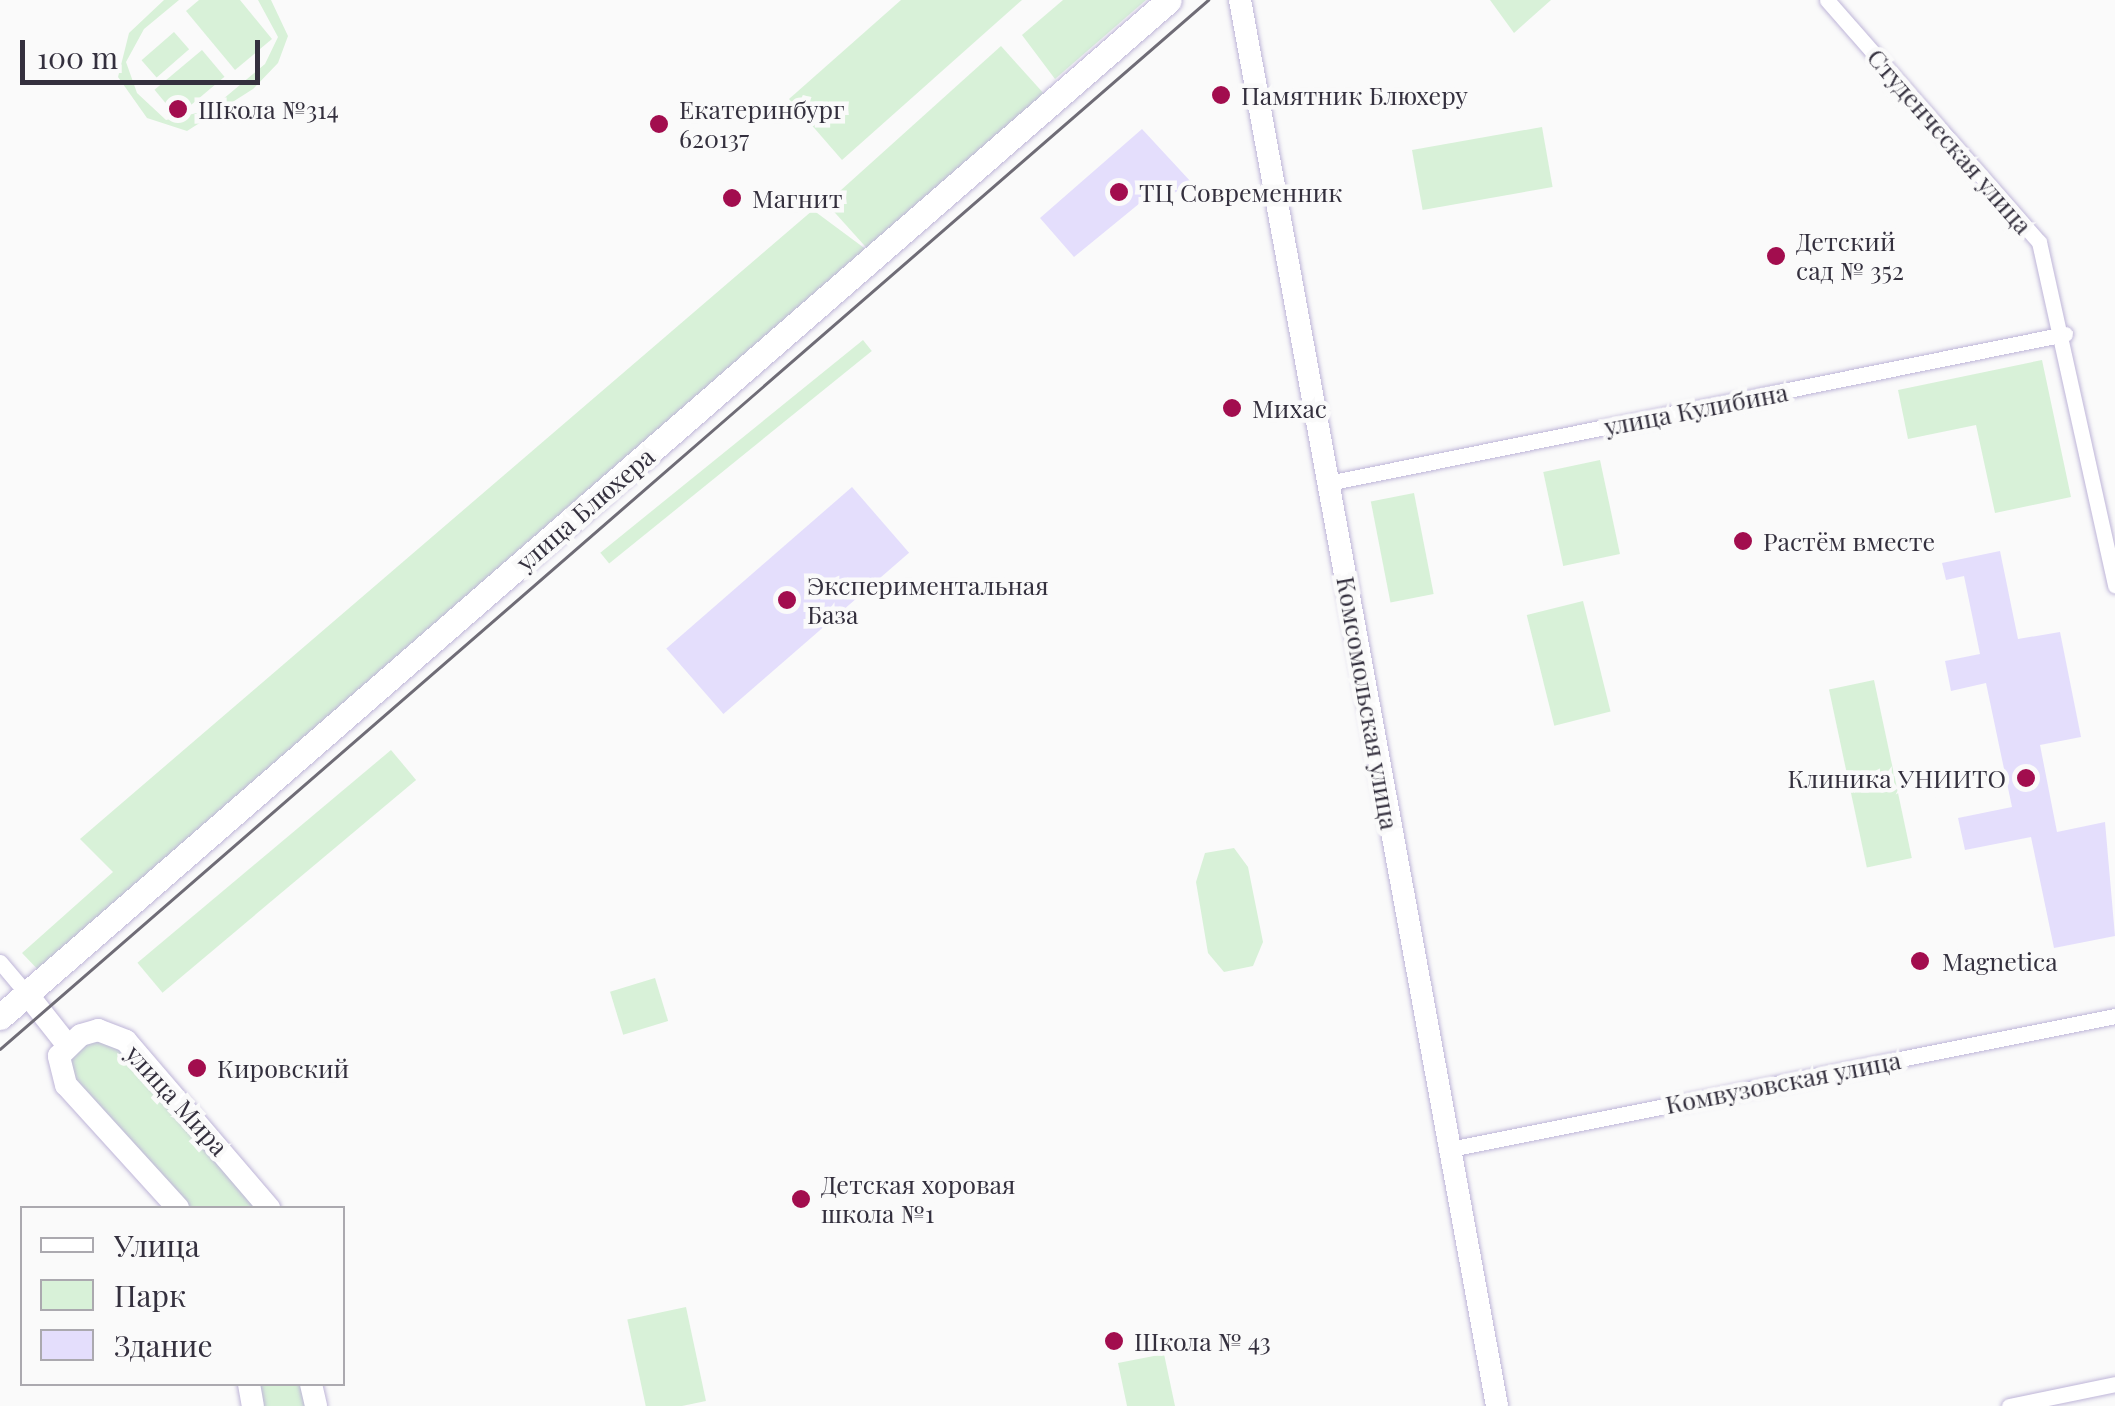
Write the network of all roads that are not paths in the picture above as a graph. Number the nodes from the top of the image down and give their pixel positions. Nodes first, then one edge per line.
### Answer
1 (1169, 0) edge
2 (1240, 0) edge
3 (1828, 0) edge
4 (2065, 334) junction
5 (1328, 483) junction
6 (2115, 586) edge
7 (0, 962) edge
8 (27, 994) junction
9 (2115, 1016) edge
10 (0, 1017) edge
11 (68, 1046) junction
12 (1450, 1150) junction
13 (176, 1206) edge
14 (268, 1206) edge
15 (2115, 1384) edge
16 (1498, 1406) edge
17 (2008, 1406) edge

1 - 8 main road, улица Блюхера
2 - 5 main road, Комсомольская улица
3 - 4 street, Студенческая улица
4 - 5 street, улица Кулибина
4 - 6 street, Студенческая улица
5 - 12 main road, Комсомольская улица
7 - 8 street
8 - 10 main road, улица Блюхера
8 - 11 main road
9 - 12 street, Комвузовская улица
11 - 13 main road
11 - 14 main road, улица Мира
12 - 16 main road, Комсомольская улица
15 - 17 street

